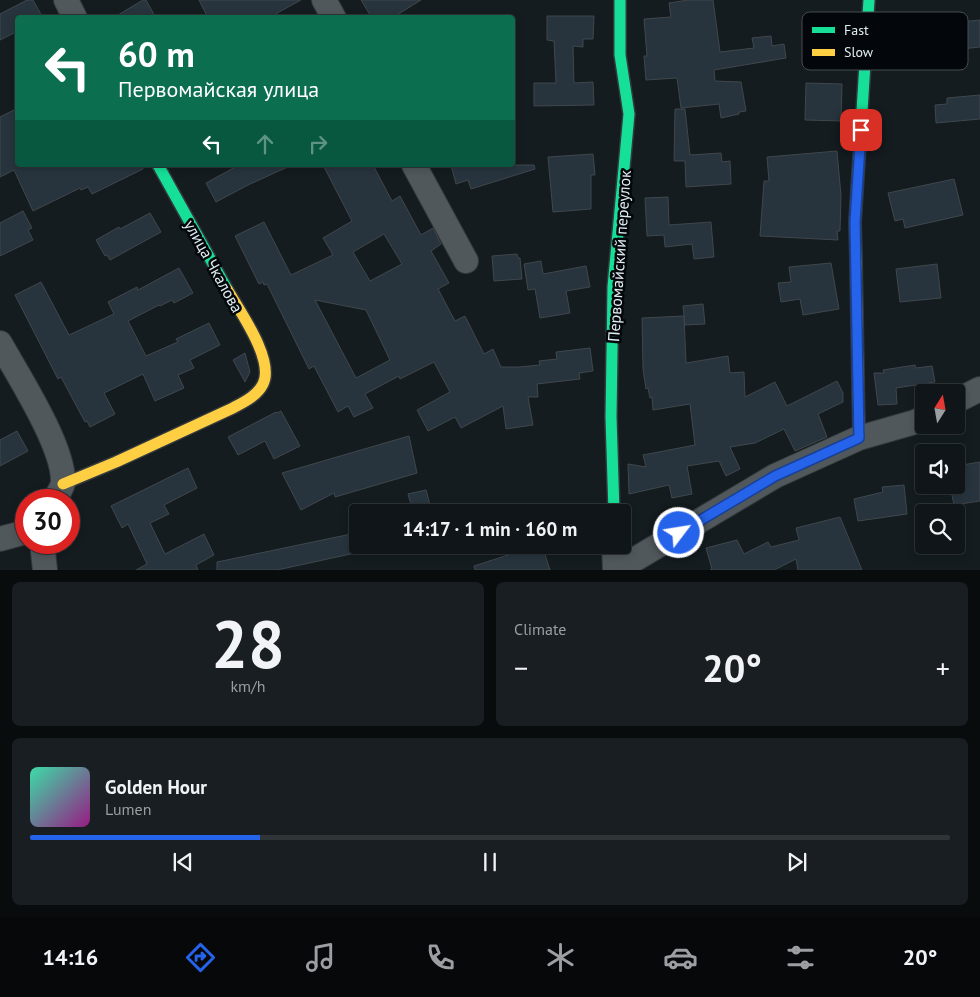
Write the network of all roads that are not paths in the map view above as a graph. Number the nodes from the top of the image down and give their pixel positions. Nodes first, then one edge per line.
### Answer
1 (66, 0) edge
2 (324, 0) edge
3 (620, 0) edge
4 (74, 15) edge
5 (332, 15) edge
6 (865, 70) edge
7 (159, 167) edge
8 (415, 167) edge
9 (466, 261) dead end
10 (0, 343) edge
11 (980, 389) edge
12 (965, 396) edge
13 (915, 422) edge
14 (859, 438) junction
15 (59, 489) edge
16 (64, 489) edge
17 (614, 504) edge
18 (15, 535) edge
19 (0, 539) edge
20 (44, 554) edge
21 (615, 554) edge
22 (46, 570) edge
23 (616, 570) edge

1 - 4 street
2 - 5 street
3 - 17 street, Первомайский переулок
6 - 14 street
7 - 16 street, улица Чкалова
8 - 9 street
10 - 15 street
11 - 12 street
13 - 14 street
14 - 23 street
18 - 19 street
20 - 22 street
21 - 23 street

